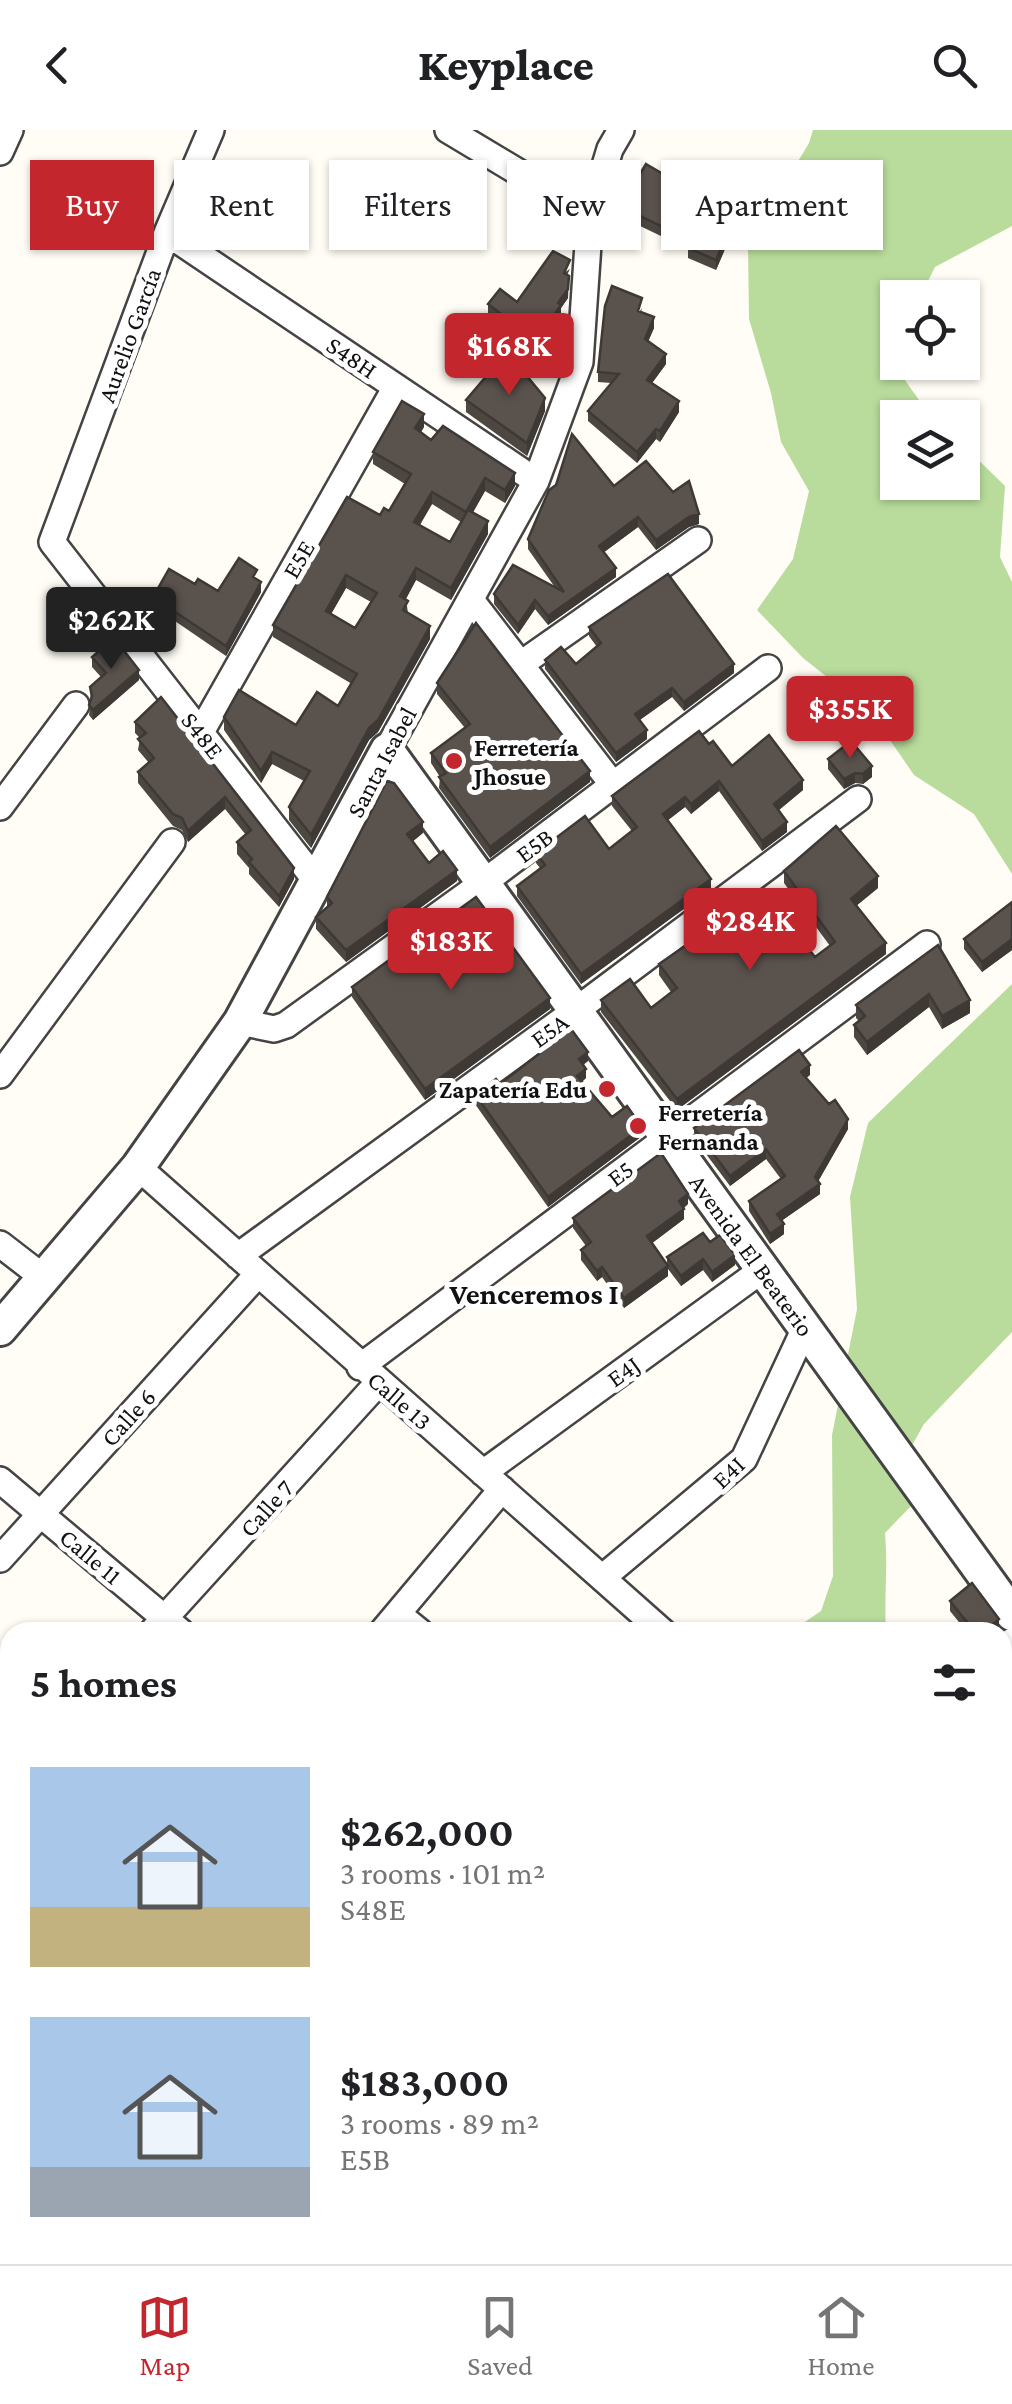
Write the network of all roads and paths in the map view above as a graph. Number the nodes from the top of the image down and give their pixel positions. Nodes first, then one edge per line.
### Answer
1 (211, 130) edge
2 (448, 130) edge
3 (621, 130) edge
4 (606, 160) edge
5 (507, 165) edge
6 (168, 233) junction
7 (588, 250) edge
8 (396, 387) junction
9 (536, 482) junction
10 (698, 540) dead end
11 (52, 542) joint
12 (470, 600) junction
13 (521, 664) junction
14 (768, 668) dead end
15 (76, 705) dead end
16 (200, 732) junction
17 (387, 750) junction
18 (613, 784) junction
19 (858, 799) dead end
20 (0, 807) edge
21 (172, 842) dead end
22 (318, 882) junction
23 (484, 883) junction
24 (927, 944) dead end
25 (576, 1011) junction
26 (240, 1022) junction
27 (5, 1058) edge
28 (667, 1138) junction
29 (138, 1167) junction
30 (0, 1244) edge
31 (238, 1256) junction
32 (762, 1270) junction
33 (256, 1276) junction
34 (44, 1278) junction
35 (804, 1328) junction
36 (0, 1329) edge
37 (370, 1374) junction
38 (0, 1480) edge
39 (492, 1481) junction
40 (41, 1513) junction
41 (0, 1559) edge
42 (602, 1578) junction
43 (1012, 1614) edge
44 (159, 1622) edge
45 (171, 1622) edge
46 (391, 1622) edge
47 (652, 1622) edge

1 - 6 street, Aurelio García
2 - 5 street
3 - 4 street, Santa Isabel
6 - 8 street, S48H
6 - 11 street, Aurelio García
7 - 9 street, Santa Isabel
8 - 9 street, S48H
8 - 16 street, E5E
9 - 12 street, Santa Isabel
10 - 13 street
11 - 16 street, S48E
12 - 13 street
12 - 17 street, Santa Isabel
13 - 18 street
14 - 18 street, E5B
15 - 20 street
16 - 22 street, S48E
17 - 22 street, Santa Isabel
17 - 23 street, Avenida El Beaterio
18 - 23 street, E5B
19 - 25 street, E5A
21 - 27 street
22 - 26 street, Santa Isabel
23 - 25 street, Avenida El Beaterio
23 - 26 street, E5B
24 - 28 street, E5
25 - 28 street, Avenida El Beaterio
25 - 31 street, E5A
26 - 29 street, Santa Isabel
28 - 32 street, Avenida El Beaterio
28 - 37 street, E5
29 - 31 street, Calle 13
29 - 34 street, Santa Isabel
30 - 34 street
31 - 33 street, Calle 13
32 - 35 street, Avenida El Beaterio
32 - 39 street, E4J
33 - 37 street, Calle 13
33 - 40 street, Calle 6
34 - 36 street, Santa Isabel
35 - 42 street, E4I
35 - 43 street, Avenida El Beaterio
37 - 39 street, Calle 13
37 - 45 street, Calle 7
38 - 40 street, Calle 11
39 - 42 street, Calle 13
39 - 46 street, E4J
40 - 41 street, Calle 6
40 - 44 street, Calle 11
42 - 47 street, Calle 13

